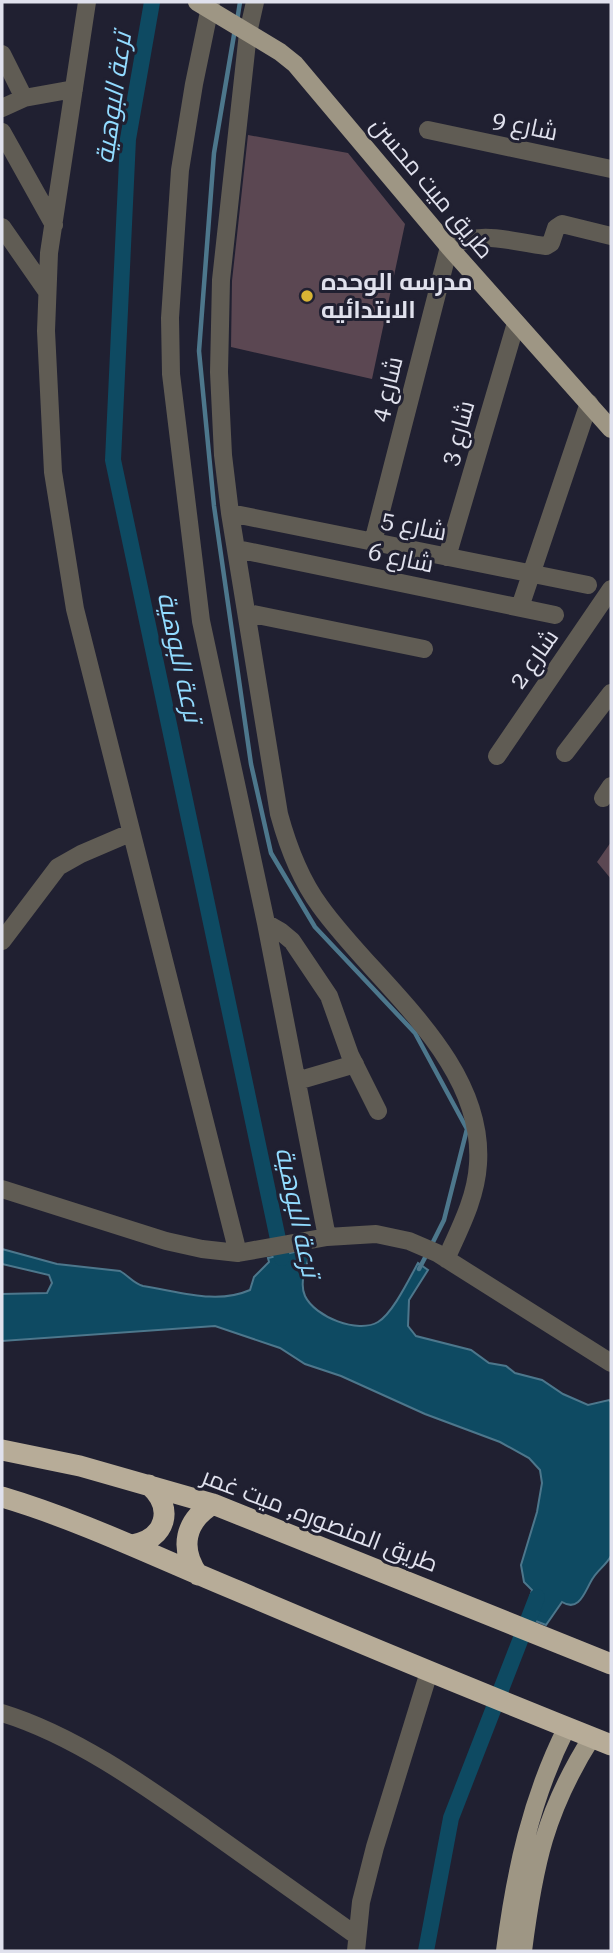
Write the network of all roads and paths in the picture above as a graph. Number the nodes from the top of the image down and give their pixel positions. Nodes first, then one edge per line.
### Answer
1 (87, 2) edge
2 (255, 2) edge
3 (209, 7) edge
4 (248, 33) junction
5 (2, 54) edge
6 (75, 89) junction
7 (24, 98) junction
8 (2, 108) edge
9 (428, 130) dead end
10 (2, 132) edge
11 (611, 170) edge
12 (54, 225) junction
13 (2, 227) edge
14 (611, 236) edge
15 (449, 247) junction
16 (46, 290) junction
17 (516, 323) junction
18 (589, 403) junction
19 (611, 429) edge
20 (230, 513) junction
21 (373, 542) junction
22 (237, 549) junction
23 (447, 557) junction
24 (532, 574) junction
25 (588, 585) dead end
26 (611, 589) edge
27 (520, 607) junction
28 (248, 613) junction
29 (555, 615) dead end
30 (424, 649) dead end
31 (611, 694) edge
32 (565, 753) dead end
33 (497, 756) dead end
34 (130, 833) junction
35 (267, 923) junction
36 (2, 941) edge
37 (355, 1064) junction
38 (297, 1081) junction
39 (378, 1111) dead end
40 (2, 1189) edge
41 (327, 1237) junction
42 (435, 1252) junction
43 (237, 1253) junction
44 (611, 1363) edge
45 (2, 1450) edge
46 (149, 1485) junction
47 (2, 1497) edge
48 (212, 1504) junction
49 (132, 1545) junction
50 (198, 1574) junction
51 (611, 1664) edge
52 (439, 1676) junction
53 (2, 1713) edge
54 (559, 1724) junction
55 (602, 1741) edge
56 (356, 1944) edge
57 (505, 1951) edge
58 (523, 1951) edge

1 - 6 street
2 - 4 street
3 - 4 main road, طريق ميت محسن
3 - 35 street
4 - 15 main road, طريق ميت محسن
4 - 20 street
5 - 7 street
6 - 7 street
6 - 12 street
7 - 8 street
9 - 11 street, شارع 9
10 - 12 street
12 - 16 street
13 - 16 street
14 - 15 street
15 - 17 main road, طريق ميت محسن
15 - 21 street, شارع 4
16 - 34 street
17 - 18 main road, طريق ميت محسن
17 - 23 street, شارع 3
18 - 19 main road, طريق ميت محسن
18 - 24 street
20 - 21 street, شارع 5
20 - 22 street
21 - 23 street, شارع 5
22 - 27 street, شارع 6
22 - 28 street
23 - 24 street, شارع 5
24 - 25 street, شارع 5
24 - 27 street
26 - 33 street, شارع 2
27 - 29 street, شارع 6
28 - 30 street
28 - 42 street
31 - 32 street
34 - 36 street
34 - 43 street
35 - 37 street
35 - 38 street
37 - 38 street
37 - 39 street
38 - 41 street
40 - 43 street
41 - 42 street
41 - 43 street
42 - 44 street
45 - 46 highway, طريق المنصوره, ميت غمر
46 - 48 highway, طريق المنصوره, ميت غمر
46 - 49 highway
47 - 49 highway
48 - 50 highway
48 - 51 highway, طريق المنصوره, ميت غمر
49 - 50 highway
50 - 52 highway
52 - 54 highway
52 - 56 street
53 - 56 street
54 - 55 highway
54 - 57 main road
55 - 58 main road

